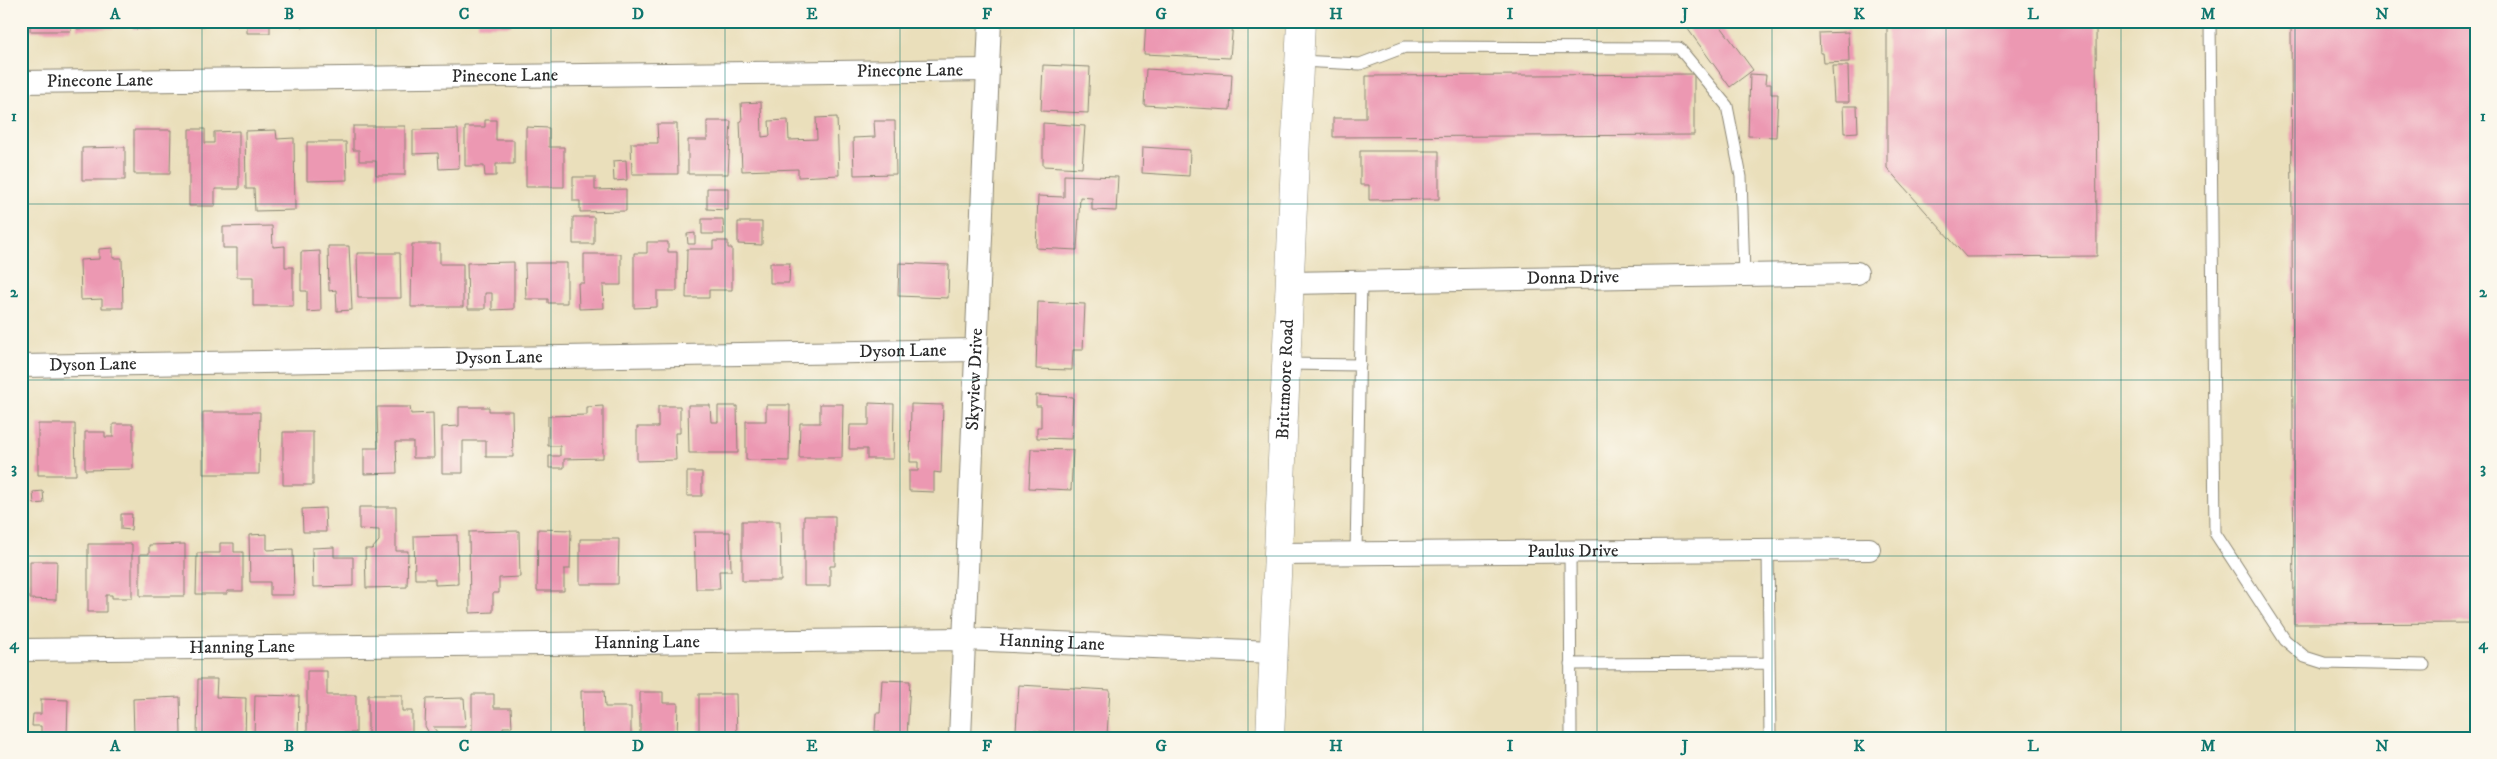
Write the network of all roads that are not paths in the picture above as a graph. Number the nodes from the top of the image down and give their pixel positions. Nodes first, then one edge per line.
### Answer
1 (990, 21) edge
2 (1301, 21) edge
3 (2210, 21) edge
4 (1300, 61) junction
5 (988, 70) junction
6 (21, 82) edge
7 (1857, 273) dead end
8 (1744, 275) junction
9 (1289, 282) junction
10 (1361, 282) junction
11 (976, 350) junction
12 (1286, 364) junction
13 (1360, 365) junction
14 (21, 366) edge
15 (1869, 549) dead end
16 (1768, 550) junction
17 (1570, 551) junction
18 (1356, 553) junction
19 (1278, 554) junction
20 (964, 639) junction
21 (21, 650) edge
22 (1273, 652) junction
23 (1769, 663) junction
24 (1570, 664) junction
25 (2424, 665) dead end
26 (960, 738) edge
27 (1270, 738) edge
28 (1571, 738) edge
29 (1770, 738) edge

1 - 5 street, Skyview Drive
2 - 4 main road, Brittmoore Road
3 - 25 lane
4 - 8 lane
4 - 9 main road, Brittmoore Road
5 - 6 street, Pinecone Lane
5 - 11 street, Skyview Drive
7 - 8 street, Donna Drive
8 - 10 street, Donna Drive
9 - 10 street, Donna Drive
9 - 12 main road, Brittmoore Road
10 - 13 lane
11 - 14 street, Dyson Lane
11 - 20 street, Skyview Drive
12 - 13 lane
12 - 19 main road, Brittmoore Road
13 - 18 lane
15 - 16 street, Paulus Drive
16 - 17 street, Paulus Drive
16 - 23 lane
17 - 18 street, Paulus Drive
17 - 24 lane
18 - 19 street, Paulus Drive
19 - 22 main road, Brittmoore Road
20 - 21 street, Hanning Lane
20 - 22 street, Hanning Lane
20 - 26 street, Skyview Drive
22 - 27 main road, Brittmoore Road
23 - 24 lane
23 - 29 lane
24 - 28 lane

